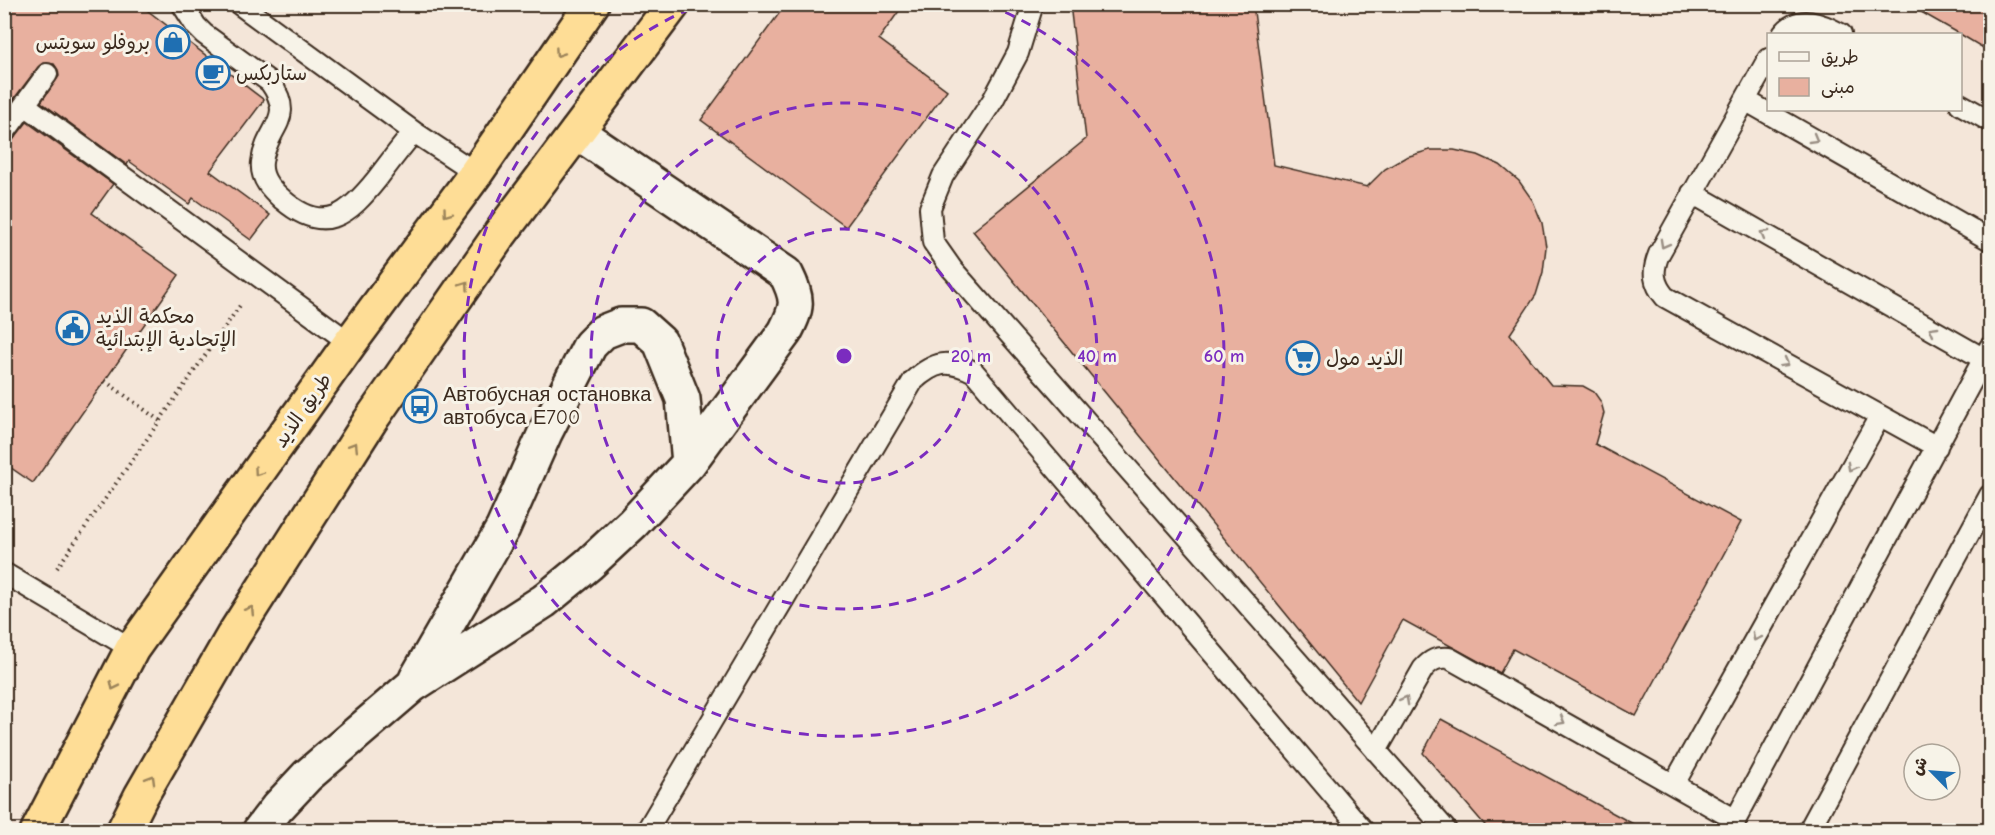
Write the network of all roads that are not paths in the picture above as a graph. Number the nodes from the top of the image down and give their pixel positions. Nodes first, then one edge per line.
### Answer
1 (182, 4) edge
2 (239, 4) edge
3 (592, 4) edge
4 (673, 4) edge
5 (1032, 4) edge
6 (1784, 33) edge
7 (1839, 33) edge
8 (1767, 61) edge
9 (47, 74) dead end
10 (1745, 100) junction
11 (25, 105) junction
12 (1962, 105) edge
13 (1990, 121) edge
14 (414, 132) junction
15 (577, 132) junction
16 (4, 133) edge
17 (476, 173) junction
18 (1692, 193) junction
19 (1990, 240) edge
20 (350, 343) junction
21 (1987, 353) edge
22 (1880, 416) junction
23 (1937, 447) junction
24 (689, 463) junction
25 (1990, 495) edge
26 (4, 573) edge
27 (132, 649) junction
28 (413, 685) junction
29 (1376, 751) junction
30 (1674, 784) junction
31 (1733, 825) edge
32 (38, 831) edge
33 (124, 831) edge
34 (260, 831) edge
35 (646, 831) edge
36 (1363, 831) edge
37 (1446, 831) edge
38 (1809, 831) edge

1 - 14 lane
2 - 14 lane
3 -> 17 highway, طريق الذيد
4 - 15 highway
5 - 29 lane
6 - 7 lane
8 - 10 lane
9 - 11 lane
10 - 18 lane
10 -> 19 lane
11 - 16 lane
11 - 20 lane
12 - 13 lane
14 - 17 lane
15 - 24 street
33 -> 15 highway
17 -> 20 highway, طريق الذيد
21 -> 18 lane
18 -> 22 lane
20 -> 27 highway, طريق الذيد
21 - 23 lane
22 - 23 lane
22 -> 30 lane
23 - 31 lane
24 - 28 street
24 - 28 street
25 - 38 lane
26 - 27 lane
27 -> 32 highway, طريق الذيد
28 - 34 street
29 -> 30 lane
29 - 37 lane
30 - 31 lane
35 - 36 lane

